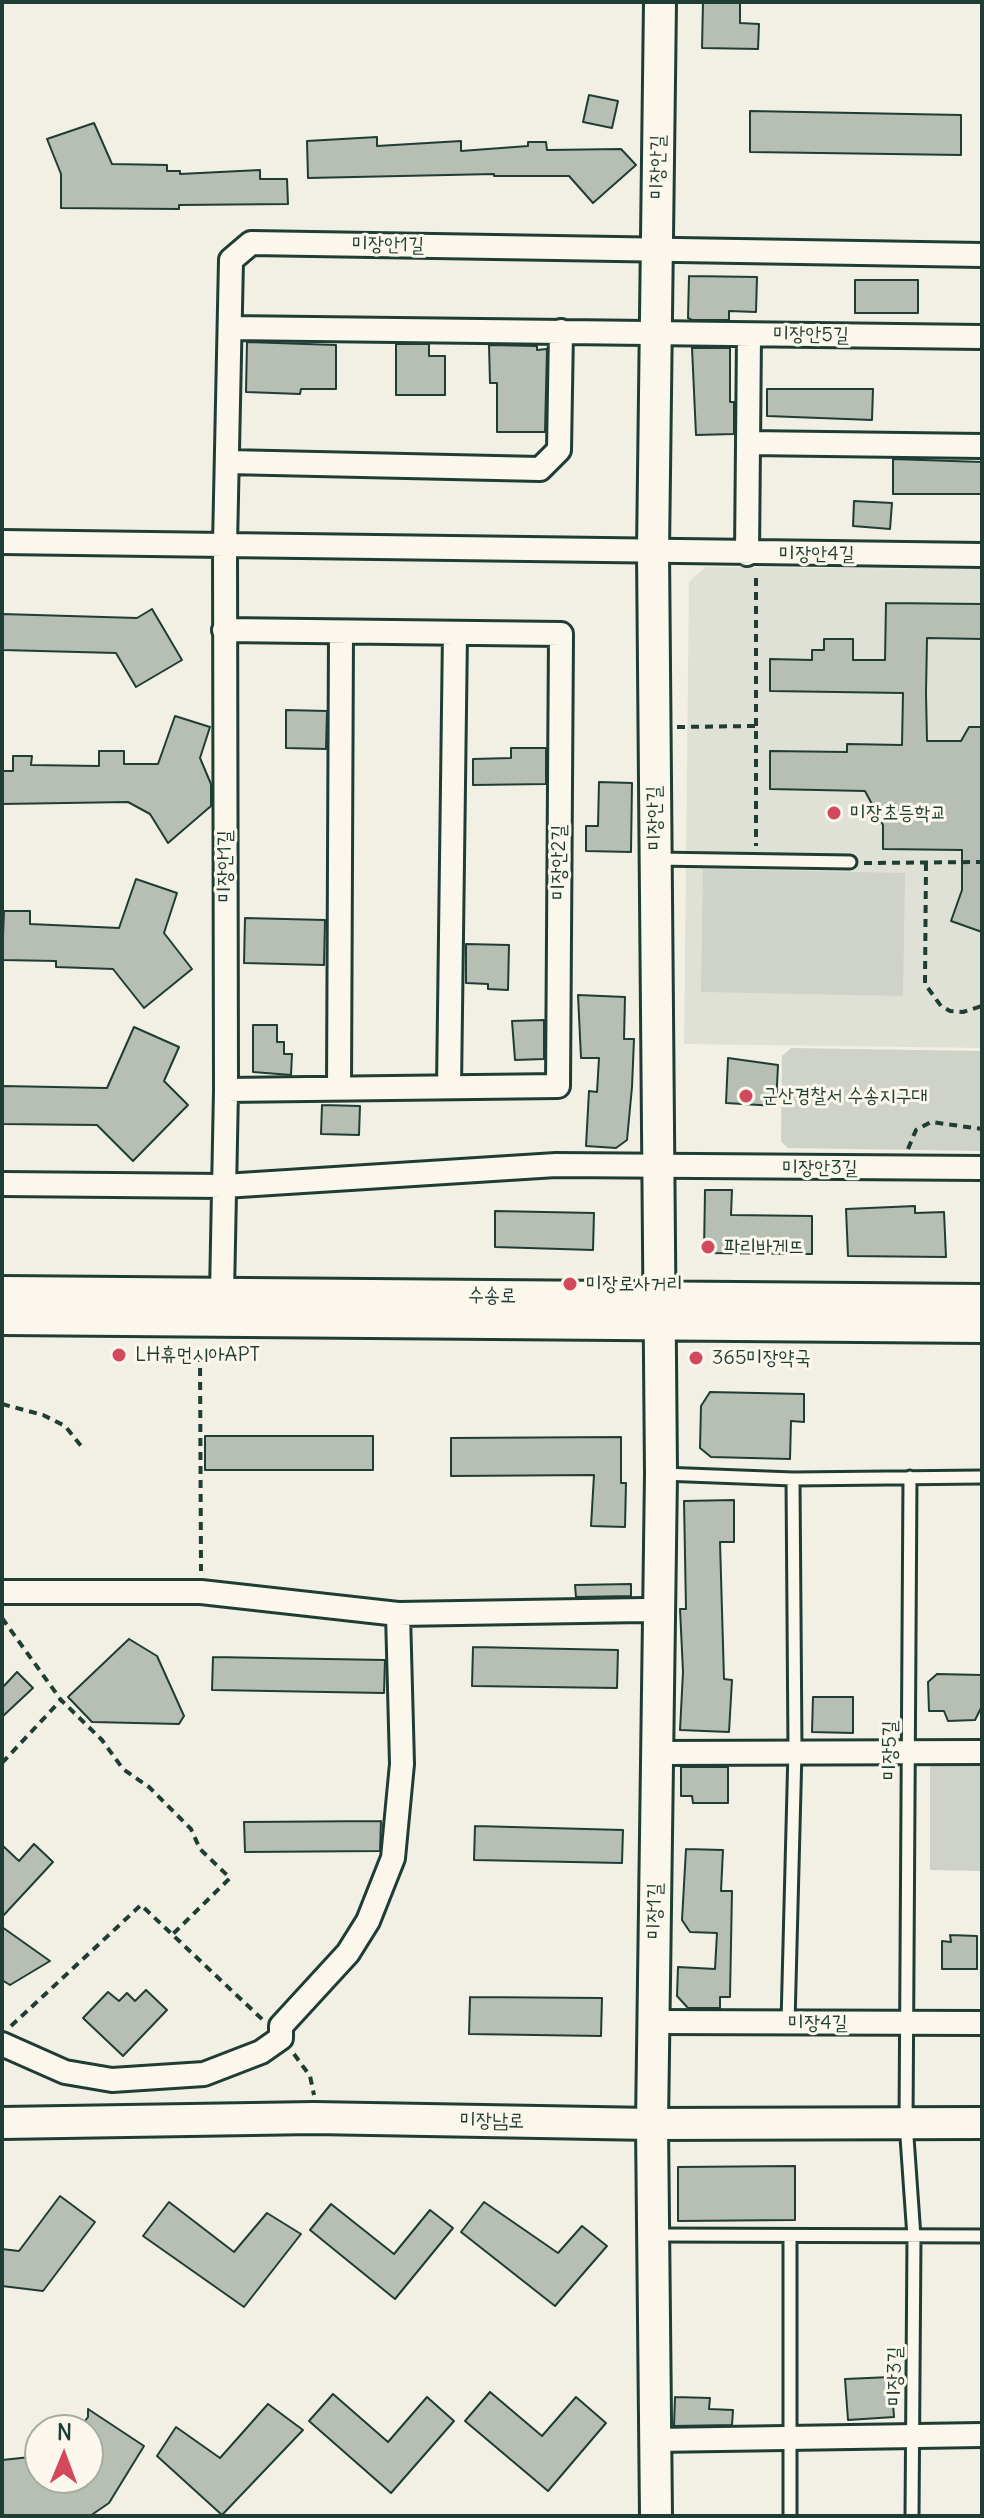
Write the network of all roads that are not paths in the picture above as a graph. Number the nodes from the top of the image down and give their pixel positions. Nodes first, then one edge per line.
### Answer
1 (660, 2) edge
2 (657, 249) junction
3 (982, 255) edge
4 (230, 328) junction
5 (561, 331) junction
6 (654, 331) junction
7 (749, 335) junction
8 (982, 337) edge
9 (748, 443) junction
10 (982, 446) edge
11 (228, 462) junction
12 (2, 542) edge
13 (225, 545) junction
14 (653, 551) junction
15 (752, 554) junction
16 (982, 555) edge
17 (224, 630) junction
18 (341, 632) junction
19 (455, 633) junction
20 (656, 859) junction
21 (850, 862) road end
22 (449, 1087) junction
23 (339, 1088) junction
24 (226, 1090) junction
25 (659, 1167) junction
26 (982, 1168) edge
27 (2, 1184) edge
28 (224, 1186) junction
29 (2, 1292) edge
30 (222, 1293) junction
31 (982, 1300) edge
32 (660, 1309) junction
33 (2, 1319) edge
34 (982, 1327) edge
35 (661, 1474) junction
36 (910, 1477) junction
37 (982, 1477) edge
38 (793, 1479) junction
39 (2, 1592) edge
40 (658, 1613) junction
41 (398, 1614) junction
42 (795, 1750) junction
43 (908, 1751) junction
44 (982, 1752) edge
45 (657, 1753) junction
46 (653, 2022) junction
47 (788, 2023) junction
48 (907, 2023) junction
49 (982, 2023) edge
50 (2, 2044) edge
51 (2, 2123) edge
52 (906, 2123) junction
53 (982, 2123) edge
54 (652, 2124) junction
55 (654, 2235) junction
56 (982, 2236) edge
57 (914, 2237) junction
58 (790, 2238) junction
59 (982, 2435) edge
60 (913, 2437) junction
61 (790, 2439) junction
62 (655, 2440) junction
63 (656, 2516) edge
64 (790, 2516) edge
65 (912, 2516) edge

1 - 2 street, 미장안길
2 - 3 street, 미장안1길
2 - 4 street, 미장안1길
2 - 6 street, 미장안길
4 - 5 street
4 - 11 street, 미장안1길
5 - 6 street
5 - 11 street
6 - 7 street
6 - 14 street, 미장안길
7 - 8 street, 미장안5길
7 - 9 street, 미장안5길
9 - 10 street
9 - 15 street, 미장안5길
11 - 13 street, 미장안1길
12 - 13 street
13 - 14 street
13 - 17 street, 미장안1길
14 - 15 street, 미장안4길
14 - 20 street, 미장안길
15 - 16 street, 미장안4길
17 - 18 street, 미장안2길
17 - 24 street, 미장안1길
18 - 19 street, 미장안2길
18 - 23 street
19 - 22 street
19 - 22 street, 미장안2길
20 - 21 lane
20 - 25 street, 미장안길
22 - 23 street, 미장안2길
23 - 24 street, 미장안2길
24 - 28 street, 미장안1길
25 - 26 street, 미장안3길
25 - 28 street
25 - 32 street, 미장안길
27 - 28 street
28 - 30 street, 미장안1길
29 - 30 street, 수송로
30 - 32 street, 수송로
31 - 32 street, 수송로
32 - 33 street, 수송로
32 - 34 street, 수송로
32 - 35 street, 미장1길
35 - 38 lane
35 - 40 street, 미장1길
36 - 37 lane
36 - 38 lane
36 - 43 lane, 미장5길
38 - 42 lane
39 - 41 street
40 - 41 street
40 - 45 street, 미장1길
41 - 50 street
42 - 43 street
42 - 45 street
42 - 47 lane
43 - 44 street
43 - 48 lane, 미장5길
45 - 46 street, 미장1길
46 - 47 street, 미장4길
46 - 54 street, 미장1길
47 - 48 street, 미장4길
48 - 49 street, 미장4길
48 - 52 lane, 미장5길
51 - 54 street, 미장남로
52 - 53 street, 미장남로
52 - 54 street, 미장남로
52 - 57 lane, 미장3길
54 - 55 street, 미장1길
55 - 58 lane
55 - 62 street, 미장1길
56 - 57 lane
57 - 58 lane
57 - 60 lane, 미장3길
58 - 61 lane
59 - 60 street
60 - 61 street
60 - 65 lane, 미장3길
61 - 62 street
61 - 64 lane
62 - 63 street, 미장1길

